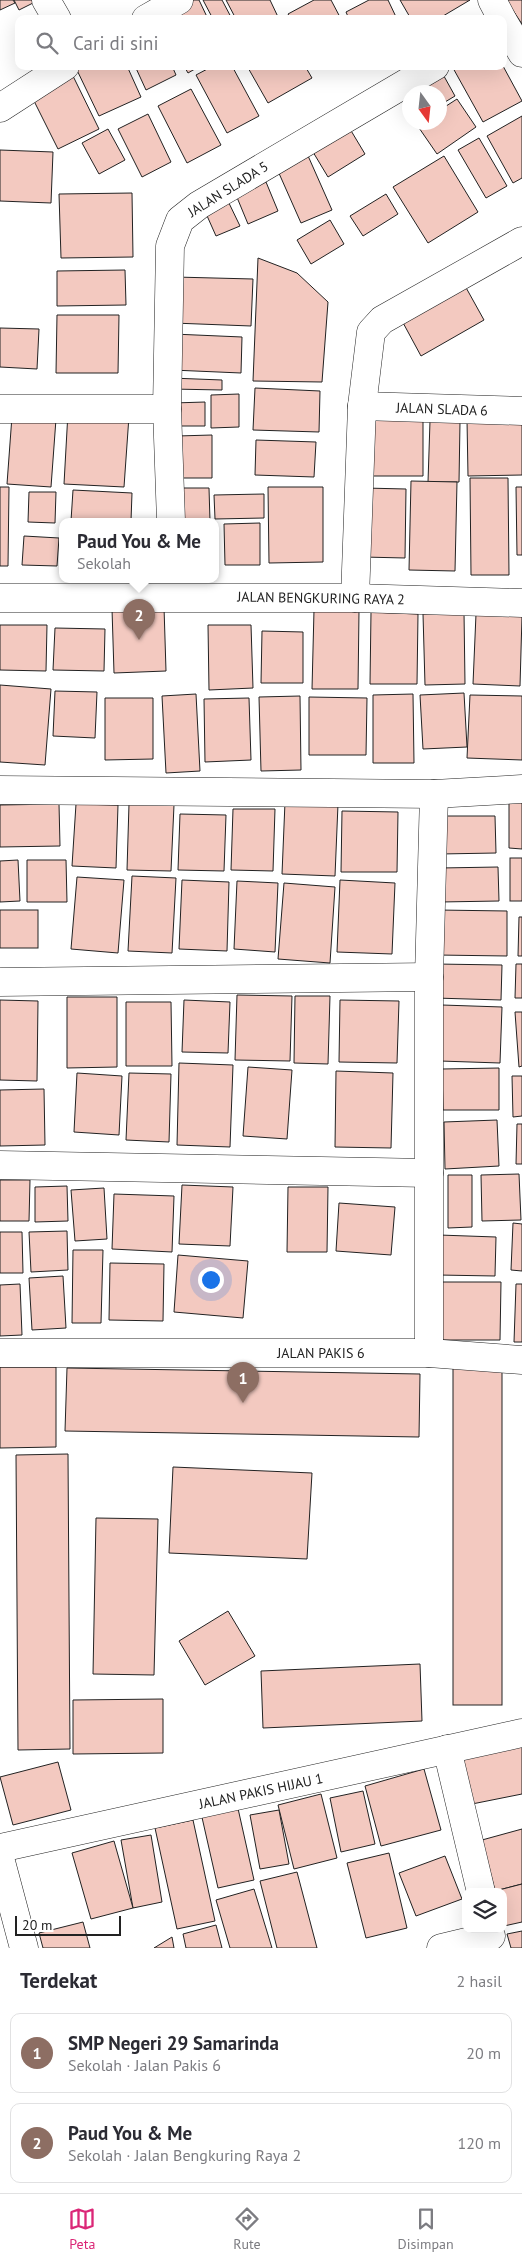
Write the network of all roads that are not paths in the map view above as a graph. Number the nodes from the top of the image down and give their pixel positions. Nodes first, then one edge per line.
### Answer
1 (46, 0) edge
2 (180, 0) edge
3 (492, 0) edge
4 (55, 15) edge
5 (153, 15) edge
6 (500, 15) edge
7 (507, 28) edge
8 (522, 53) edge
9 (59, 70) edge
10 (428, 70) edge
11 (0, 108) edge
12 (522, 241) edge
13 (362, 406) junction
14 (0, 409) edge
15 (168, 409) junction
16 (522, 411) edge
17 (171, 518) edge
18 (172, 588) edge
19 (0, 598) edge
20 (355, 598) junction
21 (522, 602) edge
22 (522, 788) edge
23 (0, 790) edge
24 (434, 794) junction
25 (429, 978) junction
26 (0, 982) edge
27 (0, 1165) edge
28 (429, 1172) junction
29 (0, 1353) edge
30 (429, 1353) junction
31 (522, 1360) edge
32 (522, 1734) edge
33 (447, 1749) junction
34 (0, 1848) edge
35 (0, 1858) edge
36 (480, 1888) edge
37 (492, 1938) edge
38 (24, 1948) edge
39 (441, 1948) edge

1 - 4 street
2 - 5 street
3 - 6 street
7 - 8 street
9 - 11 street
10 - 15 street, JALAN SLADA 5
12 - 13 street
13 - 16 street, JALAN SLADA 6
13 - 20 street
14 - 15 street
15 - 17 street, JALAN SLADA 5
18 - 19 street, JALAN BENGKURING RAYA 2
18 - 20 street, JALAN BENGKURING RAYA 2
20 - 21 street, JALAN BENGKURING RAYA 2
22 - 24 street
23 - 24 street
24 - 25 street
25 - 26 street
25 - 28 street
27 - 28 street
28 - 30 street
29 - 30 street, JALAN PAKIS 6
30 - 31 street, JALAN PAKIS 6
32 - 33 street, JALAN PAKIS HIJAU 1
33 - 34 street, JALAN PAKIS HIJAU 1
33 - 36 street
35 - 38 street
37 - 39 street

